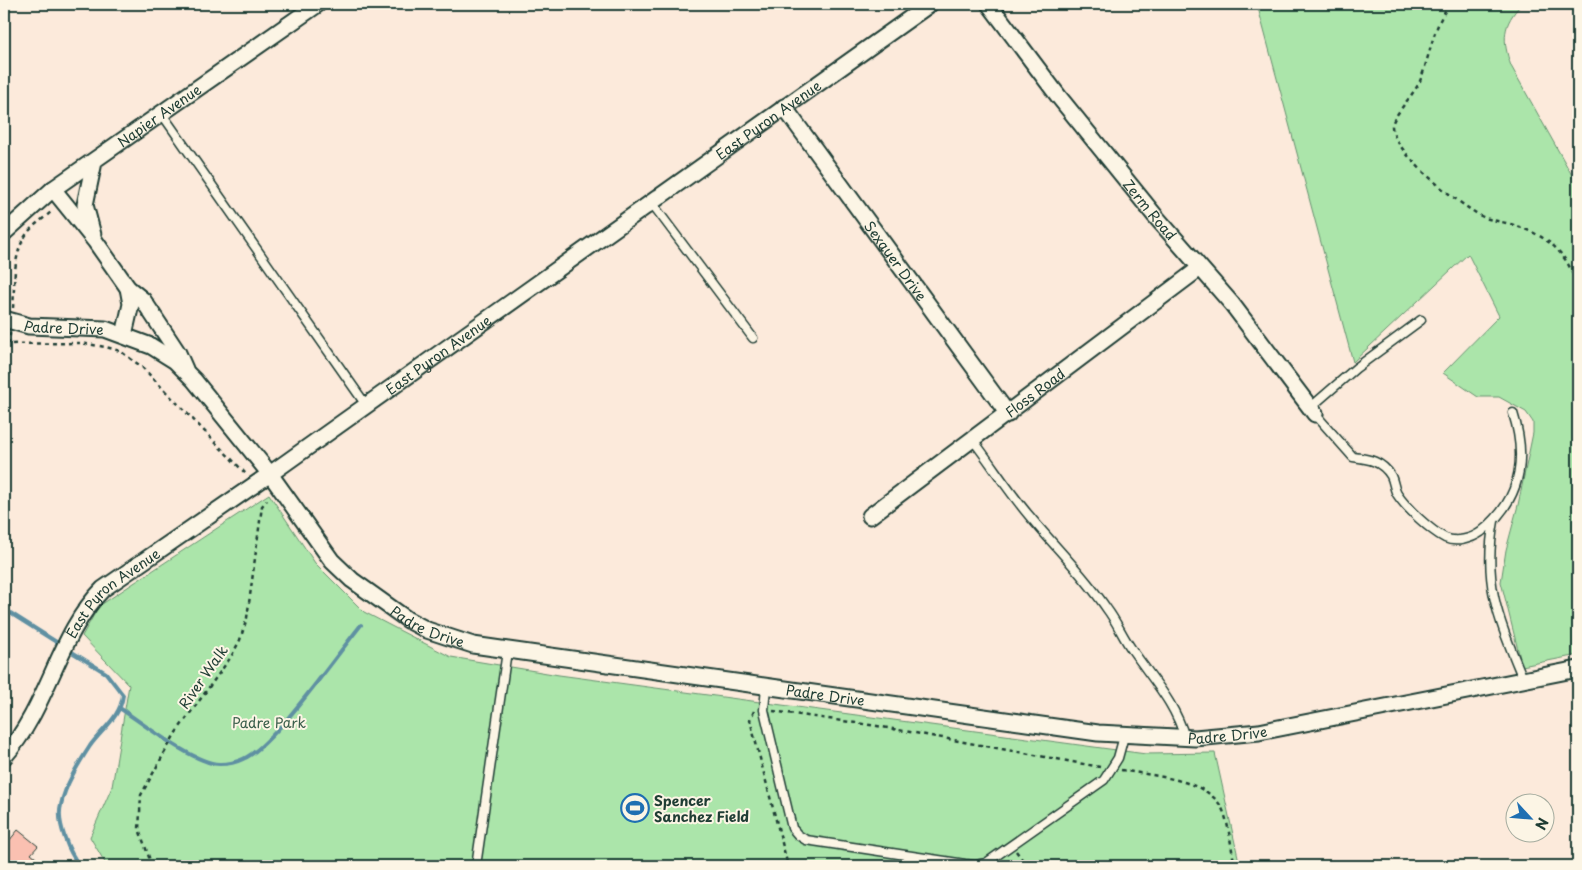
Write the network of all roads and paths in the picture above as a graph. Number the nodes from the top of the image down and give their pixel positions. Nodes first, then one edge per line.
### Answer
1 (318, 4) edge
2 (930, 4) edge
3 (988, 4) edge
4 (1450, 4) edge
5 (784, 107) junction
6 (162, 114) junction
7 (94, 162) junction
8 (53, 189) junction
9 (651, 202) junction
10 (57, 207) dead end
11 (4, 233) edge
12 (95, 241) junction
13 (1200, 268) junction
14 (128, 288) junction
15 (1578, 288) edge
16 (1422, 320) dead end
17 (9, 321) edge
18 (124, 334) junction
19 (753, 338) dead end
20 (4, 344) edge
21 (9, 344) junction
22 (185, 371) junction
23 (366, 405) junction
24 (1313, 410) junction
25 (1514, 413) dead end
26 (1008, 414) junction
27 (973, 440) junction
28 (270, 474) junction
29 (249, 477) dead end
30 (266, 495) dead end
31 (870, 516) dead end
32 (1494, 522) junction
33 (507, 651) junction
34 (1578, 669) edge
35 (1523, 680) junction
36 (766, 687) junction
37 (764, 710) junction
38 (1124, 736) junction
39 (1185, 738) junction
40 (4, 757) edge
41 (1112, 769) junction
42 (1012, 844) junction
43 (965, 865) edge
44 (152, 866) edge
45 (476, 866) edge
46 (788, 866) edge
47 (1027, 866) edge
48 (1235, 866) edge

1 - 6 street, Napier Avenue
2 - 5 street, East Pyron Avenue
3 - 13 street, Zerm Road
4 - 15 path
5 - 9 street, East Pyron Avenue
5 - 26 street, Sexauer Drive
6 - 7 street, Napier Avenue
6 - 23 lane
7 - 8 street, Napier Avenue
7 - 12 street, Padre Drive
8 - 11 street, Napier Avenue
8 - 12 street, Padre Drive
9 - 19 lane
9 - 23 street, East Pyron Avenue
10 - 17 path
12 - 14 street, Padre Drive
13 - 24 street, Zerm Road
13 - 26 street, Floss Road
14 - 18 street
14 - 22 street, Padre Drive
16 - 24 lane
17 - 18 street, Padre Drive
17 - 21 path
18 - 22 street, Padre Drive
20 - 21 path
21 - 29 path
22 - 28 street, Padre Drive
23 - 28 street, East Pyron Avenue
24 - 32 lane
25 - 32 lane
26 - 27 street, Floss Road
27 - 31 street, Floss Road
27 - 39 lane
28 - 33 street, Padre Drive
28 - 40 street, East Pyron Avenue
30 - 44 path, River Walk
32 - 35 lane
33 - 36 street, Padre Drive
33 - 45 lane
34 - 35 street, Padre Drive
35 - 39 street, Padre Drive
36 - 37 lane
36 - 38 street, Padre Drive
37 - 41 path
37 - 43 lane
37 - 46 path
38 - 39 street, Padre Drive
38 - 41 lane
41 - 42 lane
41 - 48 path
42 - 43 lane
42 - 47 path

